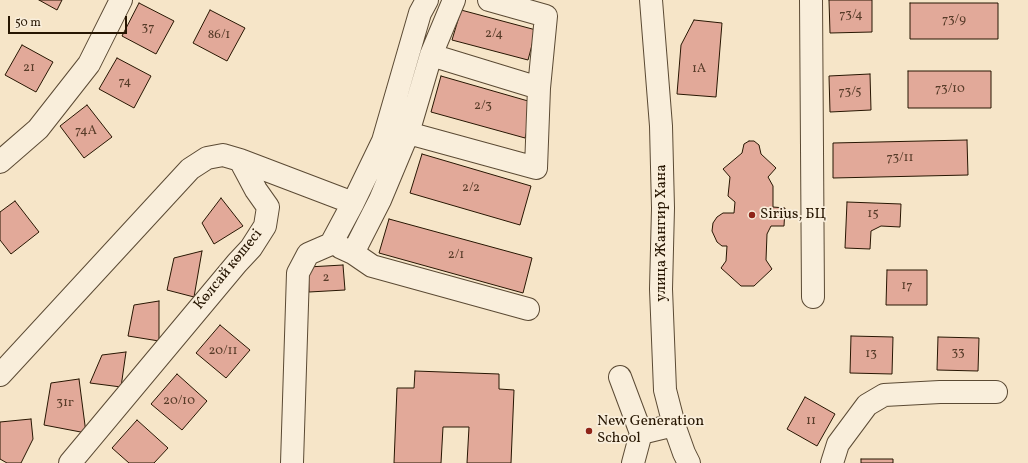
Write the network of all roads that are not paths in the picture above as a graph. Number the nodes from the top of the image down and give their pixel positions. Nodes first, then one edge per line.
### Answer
1 (121, 0) edge
2 (426, 0) edge
3 (454, 0) edge
4 (489, 0) edge
5 (651, 0) edge
6 (811, 0) edge
7 (431, 55) junction
8 (539, 88) junction
9 (408, 132) junction
10 (240, 160) junction
11 (0, 162) edge
12 (353, 203) junction
13 (331, 244) junction
14 (353, 253) junction
15 (813, 297) dead end
16 (528, 309) dead end
17 (0, 376) edge
18 (620, 377) dead end
19 (996, 392) dead end
20 (674, 425) junction
21 (641, 432) junction
22 (70, 463) edge
23 (292, 463) edge
24 (633, 463) edge
25 (689, 463) edge
26 (832, 463) edge

1 - 11 street
2 - 12 street
3 - 7 street
4 - 8 street
5 - 20 street, улица Жангир Хана
6 - 15 street
7 - 8 street
7 - 9 street
8 - 9 street
9 - 14 street
10 - 12 street
10 - 17 street
10 - 22 street, Көлсай көшесі
12 - 13 street
13 - 14 street
13 - 23 street
14 - 16 street
18 - 21 street
19 - 26 street
20 - 21 street
20 - 25 street, улица Жангир Хана
21 - 24 street

